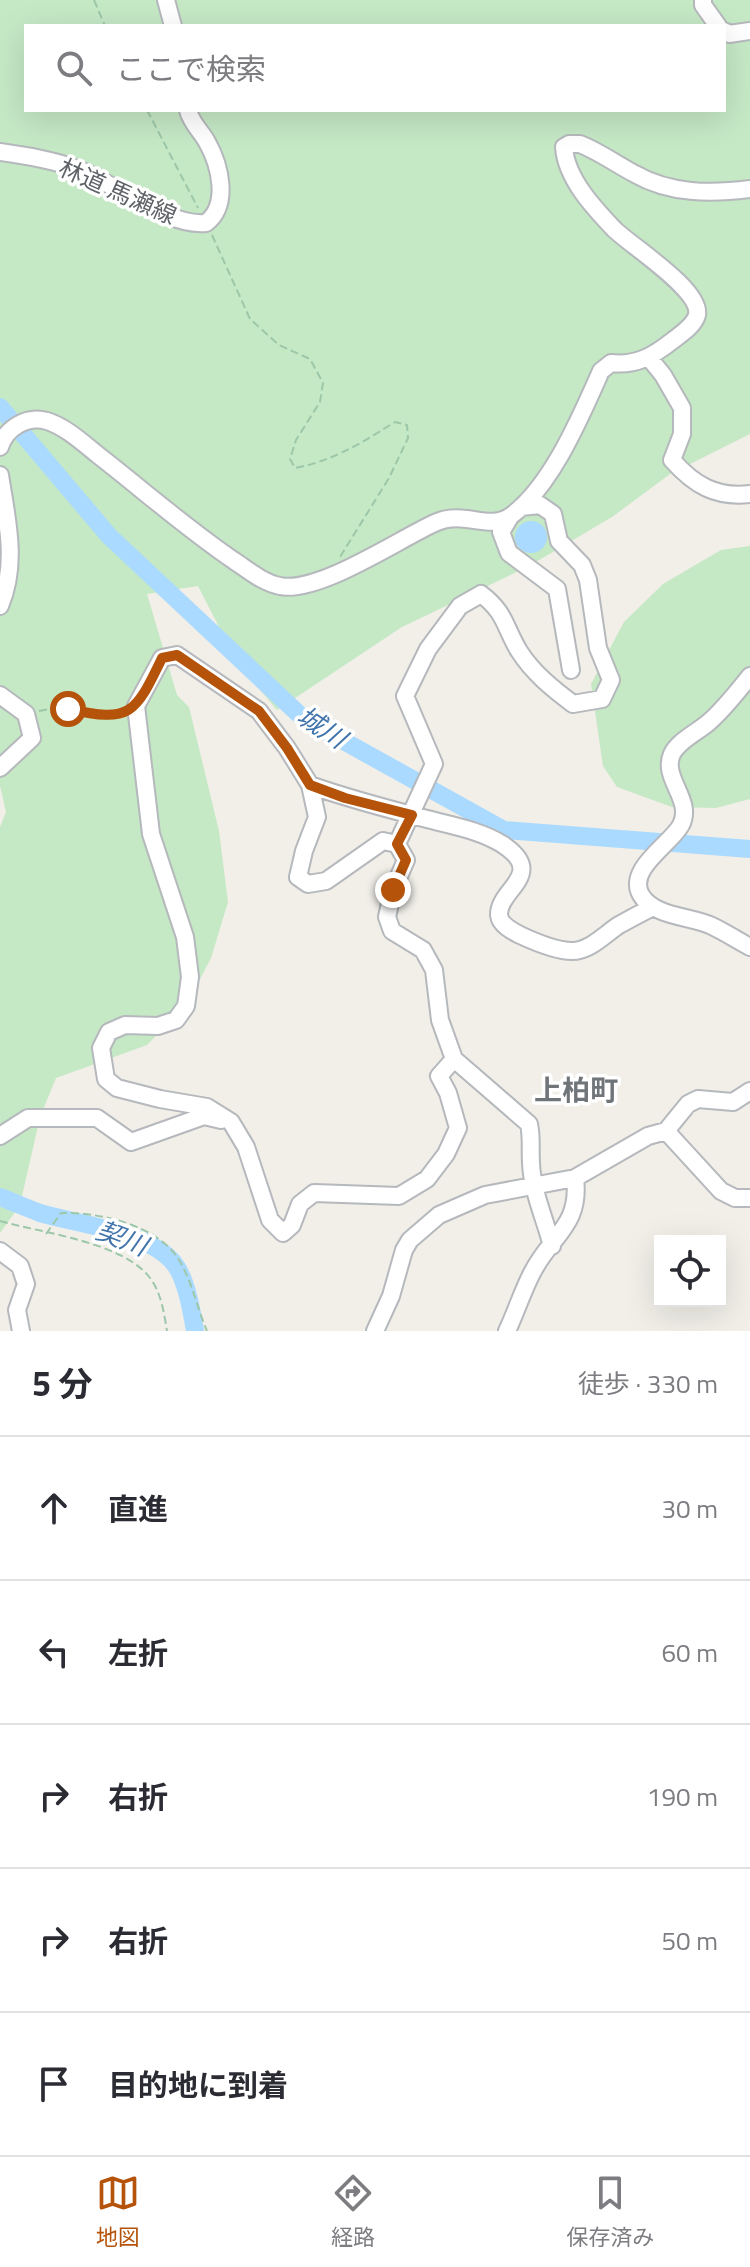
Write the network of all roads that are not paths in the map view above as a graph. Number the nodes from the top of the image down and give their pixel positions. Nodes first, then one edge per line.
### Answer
1 (166, 0) edge
2 (703, 0) edge
3 (172, 24) edge
4 (717, 24) edge
5 (750, 31) edge
6 (726, 32) edge
7 (188, 112) edge
8 (0, 152) edge
9 (750, 189) edge
10 (650, 359) junction
11 (0, 447) edge
12 (0, 475) edge
13 (750, 494) edge
14 (516, 512) junction
15 (0, 606) edge
16 (571, 670) dead end
17 (750, 676) edge
18 (0, 695) edge
19 (0, 768) edge
20 (310, 785) junction
21 (412, 815) junction
22 (397, 844) junction
23 (651, 908) junction
24 (750, 947) edge
25 (454, 1059) junction
26 (750, 1091) edge
27 (231, 1122) junction
28 (666, 1131) junction
29 (0, 1136) edge
30 (575, 1178) junction
31 (535, 1185) junction
32 (750, 1198) edge
33 (552, 1246) junction
34 (0, 1251) edge
35 (21, 1331) edge
36 (375, 1331) edge
37 (507, 1331) edge

1 - 3 street
2 - 4 street
5 - 6 street
7 - 8 street, 林道 馬瀬線
9 - 10 street
10 - 13 street
10 - 14 street
11 - 14 street
12 - 15 street
14 - 16 street
14 - 21 street
17 - 23 street
18 - 19 street
20 - 21 street
20 - 22 street
20 - 27 street
21 - 22 street
21 - 23 street
22 - 25 street
23 - 24 street
25 - 27 street
25 - 31 street
26 - 28 street
27 - 29 street
28 - 30 street
28 - 32 street
30 - 31 street
30 - 33 street
31 - 33 street
31 - 36 street
33 - 37 street
34 - 35 street

